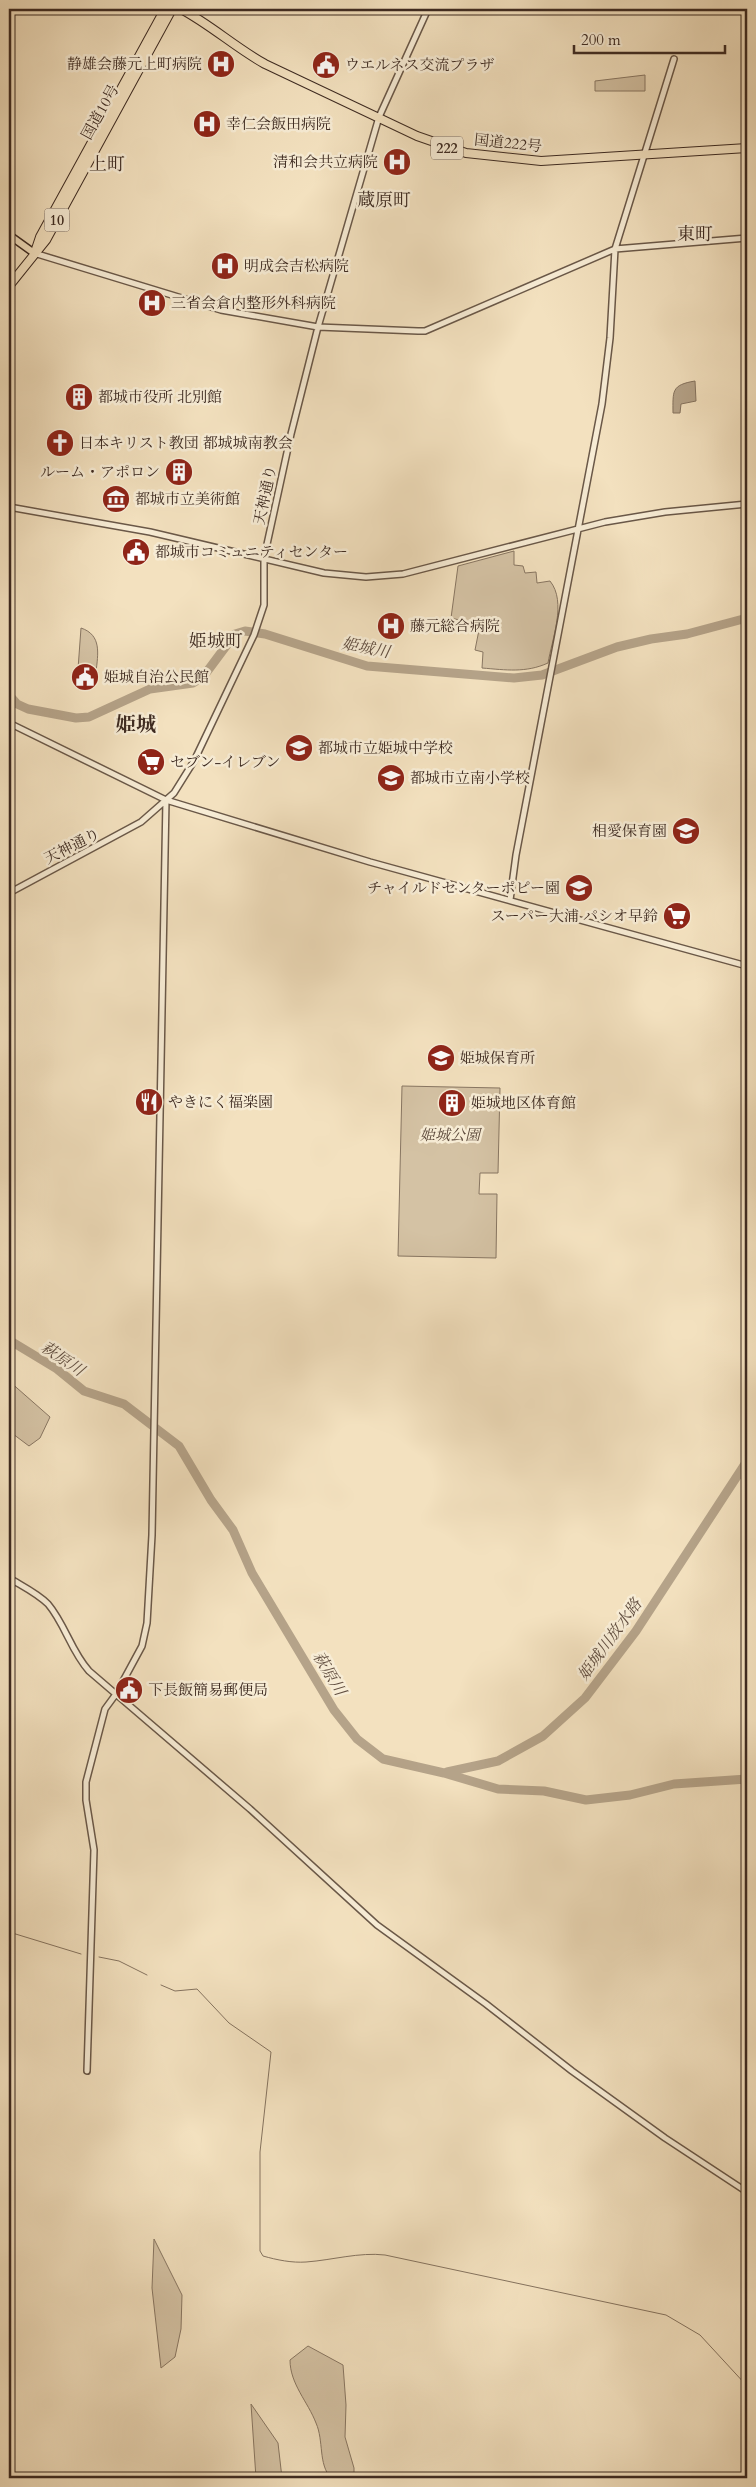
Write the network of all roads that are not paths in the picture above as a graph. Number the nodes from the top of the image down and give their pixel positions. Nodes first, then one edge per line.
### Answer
1 (165, 9) edge
2 (172, 9) edge
3 (181, 9) edge
4 (428, 9) edge
5 (674, 59) dead end
6 (379, 117) junction
7 (747, 148) edge
8 (643, 156) junction
9 (9, 235) edge
10 (747, 238) edge
11 (615, 249) junction
12 (34, 253) junction
13 (9, 286) edge
14 (318, 327) junction
15 (747, 504) edge
16 (9, 507) edge
17 (578, 529) junction
18 (264, 558) junction
19 (9, 723) edge
20 (166, 800) junction
21 (9, 893) edge
22 (510, 900) junction
23 (747, 966) edge
24 (9, 1578) edge
25 (116, 1694) junction
26 (87, 2071) dead end
27 (747, 2192) edge

1 - 12 highway, 国道10号 / 10
2 - 12 highway, 国道10号 / 10
3 - 6 highway, 国道222号 / 222
4 - 6 street, 天神通り
5 - 8 street
6 - 8 highway, 国道222号 / 222
6 - 14 street, 天神通り
7 - 8 highway, 国道222号 / 222
8 - 11 street
9 - 12 main road
10 - 11 street
11 - 14 street
11 - 17 street
12 - 13 highway, 国道10号 / 10
12 - 14 street
14 - 18 street, 天神通り
15 - 17 street
16 - 18 street
17 - 18 street
17 - 22 street
18 - 20 street, 天神通り
19 - 20 street
20 - 21 street, 天神通り
20 - 22 street
20 - 25 street
22 - 23 street
24 - 25 street
25 - 26 street
25 - 27 street

